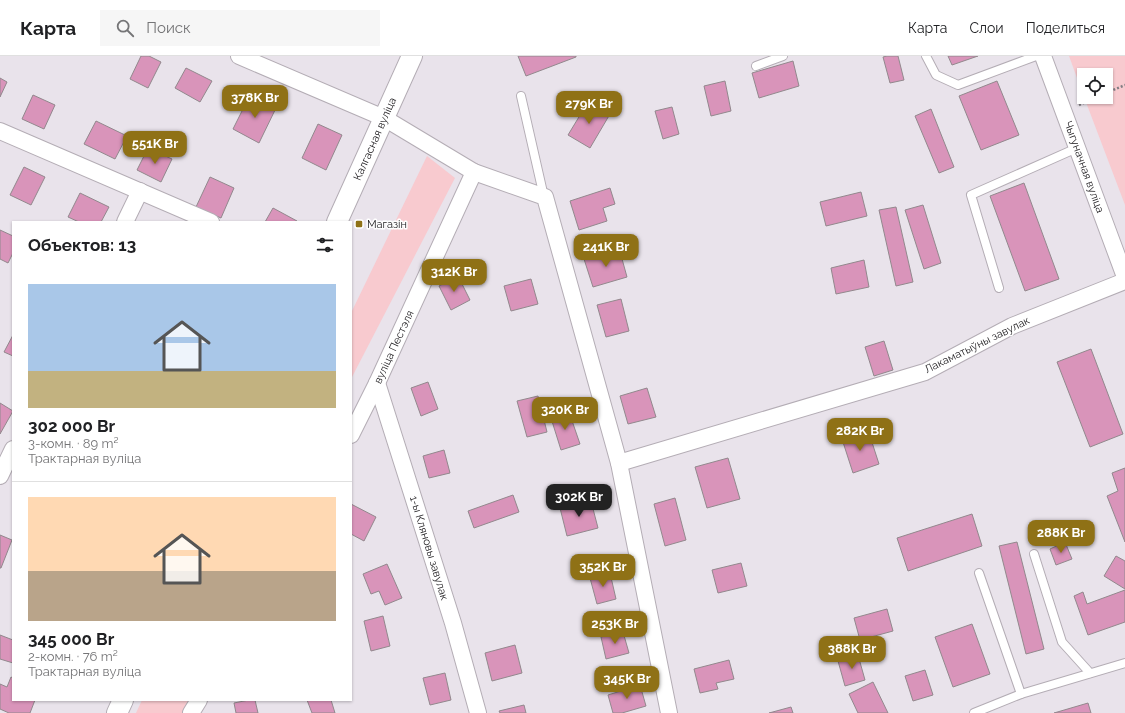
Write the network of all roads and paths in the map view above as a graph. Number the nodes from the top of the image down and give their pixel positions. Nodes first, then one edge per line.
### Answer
1 (239, 56) edge
2 (412, 56) edge
3 (783, 56) edge
4 (926, 56) edge
5 (1036, 56) edge
6 (1043, 56) edge
7 (756, 66) dead end
8 (1125, 85) edge
9 (1113, 90) edge
10 (521, 96) dead end
11 (384, 118) junction
12 (0, 131) edge
13 (1077, 148) junction
14 (474, 172) junction
15 (140, 191) junction
16 (544, 197) junction
17 (125, 221) edge
18 (208, 221) edge
19 (337, 221) edge
20 (1125, 277) edge
21 (1125, 281) edge
22 (998, 288) dead end
23 (377, 383) junction
24 (352, 433) edge
25 (12, 451) edge
26 (619, 463) junction
27 (0, 476) edge
28 (1034, 554) dead end
29 (979, 574) dead end
30 (1125, 664) edge
31 (1090, 673) junction
32 (1021, 694) junction
33 (123, 701) edge
34 (198, 701) edge
35 (117, 713) edge
36 (191, 713) edge
37 (478, 713) edge
38 (669, 713) edge
39 (974, 713) edge

1 - 11 street
2 - 11 street, Калгасная вуліца
3 - 7 lane
4 - 5 lane
6 - 13 street, Чыгуначная вуліца
8 - 9 path
10 - 16 lane
11 - 14 street
11 - 19 street, Калгасная вуліца
12 - 15 street
13 - 20 street, Чыгуначная вуліца
13 - 22 lane
14 - 16 street
14 - 23 street, вуліца Пестэля
15 - 17 street
15 - 18 street
16 - 26 street
21 - 26 street, Лакаматыўны завулак
23 - 24 street, вуліца Пестэля
23 - 37 street, 1-ы Кляновы завулак
25 - 27 street
26 - 38 street
28 - 31 lane
29 - 32 lane
30 - 31 lane
31 - 32 lane
32 - 39 lane
33 - 35 street
34 - 36 street

